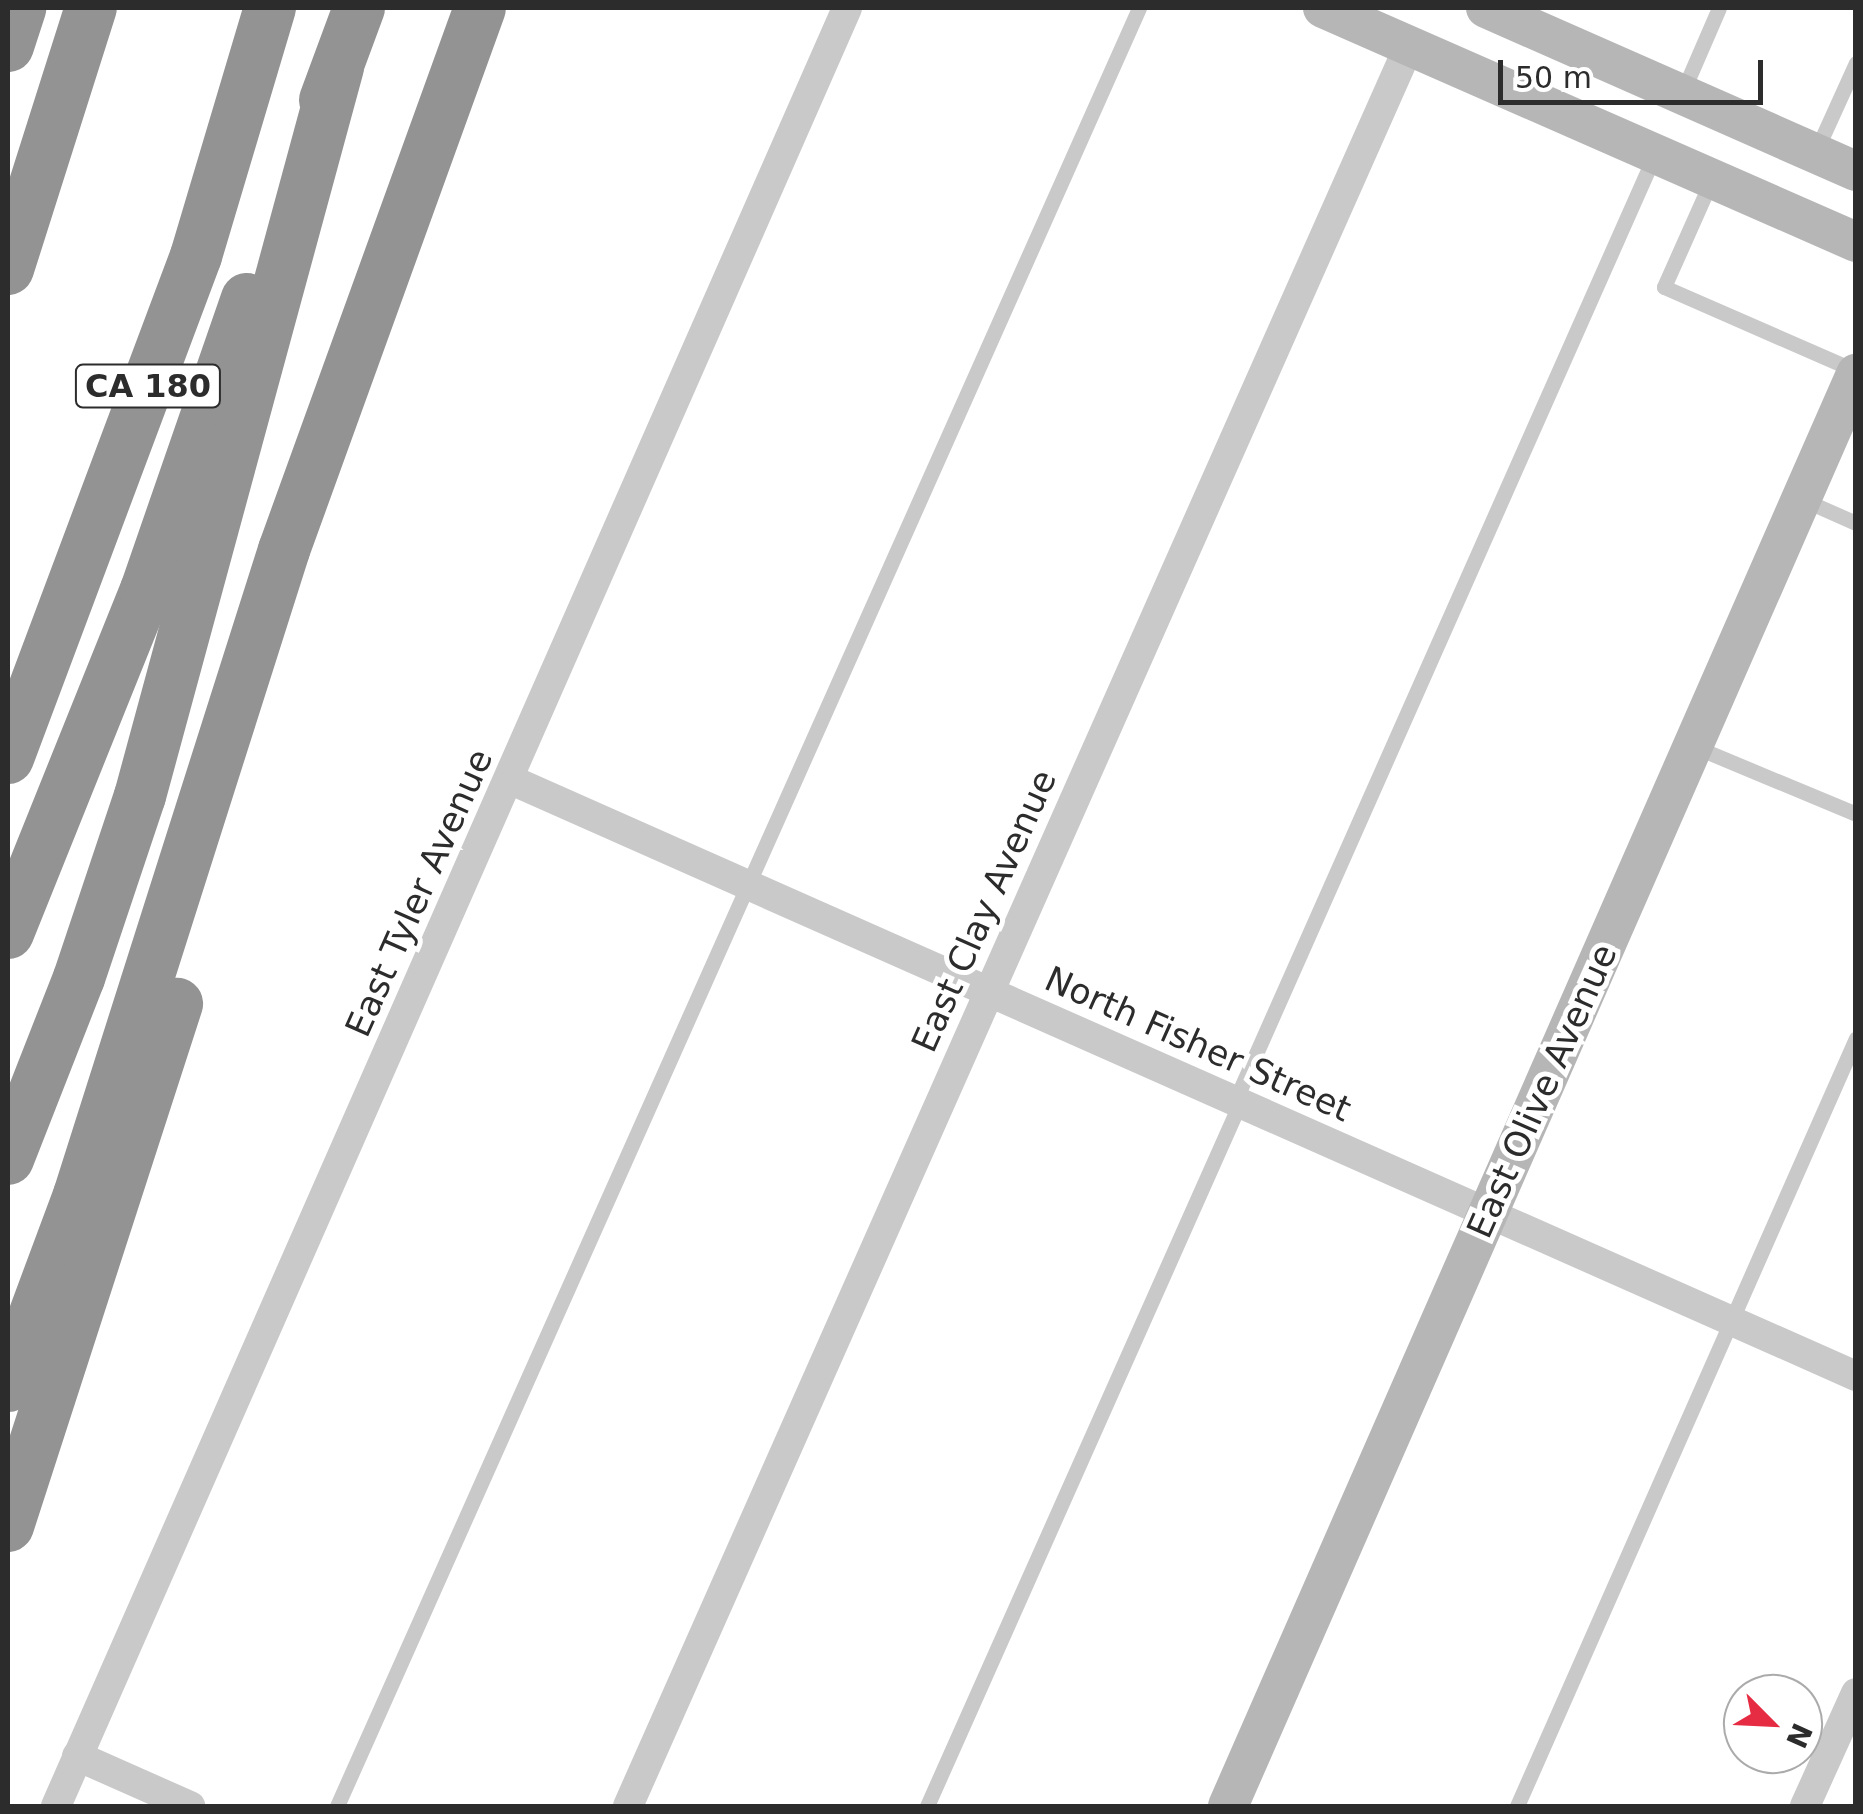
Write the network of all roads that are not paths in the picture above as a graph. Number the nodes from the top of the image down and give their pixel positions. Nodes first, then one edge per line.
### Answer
1 (20, 8) edge
2 (91, 8) edge
3 (270, 8) edge
4 (359, 8) edge
5 (480, 8) edge
6 (847, 8) edge
7 (1139, 8) edge
8 (1323, 8) edge
9 (1486, 8) edge
10 (1720, 8) edge
11 (8, 46) edge
12 (1409, 46) junction
13 (1856, 63) edge
14 (338, 67) junction
15 (1682, 94) junction
16 (1816, 153) junction
17 (1655, 154) junction
18 (1856, 171) edge
19 (1712, 179) junction
20 (1856, 242) edge
21 (384, 259) junction
22 (8, 269) edge
23 (1856, 373) edge
24 (1844, 430) edge
25 (1801, 499) junction
26 (1856, 522) edge
27 (1693, 746) junction
28 (8, 758) edge
29 (511, 780) junction
30 (1856, 814) edge
31 (752, 887) junction
32 (8, 933) edge
33 (989, 992) junction
34 (1856, 1038) edge
35 (1238, 1102) junction
36 (8, 1160) edge
37 (1489, 1214) junction
38 (1733, 1322) junction
39 (1856, 1376) edge
40 (8, 1386) edge
41 (8, 1526) edge
42 (1856, 1693) edge
43 (77, 1756) junction
44 (56, 1806) edge
45 (190, 1806) edge
46 (336, 1806) edge
47 (628, 1806) edge
48 (927, 1806) edge
49 (1228, 1806) edge
50 (1517, 1806) edge
51 (1805, 1806) edge

1 - 11 highway
2 - 22 highway
3 - 28 highway, CA 180
4 - 14 highway
5 - 21 highway
6 - 29 street, East Tyler Avenue
7 - 31 lane
8 - 12 main road
9 - 15 main road
10 - 15 lane
12 - 17 main road
12 - 33 street, East Clay Avenue
13 - 16 lane
14 - 32 highway
14 - 36 highway
15 - 16 main road
16 - 18 main road
17 - 19 main road
17 - 35 lane
19 - 20 main road
19 - 23 lane
21 - 40 highway
21 - 41 highway
23 - 24 main road, East Olive Avenue
24 - 25 main road, East Olive Avenue
25 - 26 lane
25 - 27 main road, East Olive Avenue
27 - 30 lane
27 - 37 main road, East Olive Avenue
29 - 31 street, North Fisher Street
29 - 43 street, East Tyler Avenue
31 - 33 street, North Fisher Street
31 - 46 lane
33 - 35 street, North Fisher Street
33 - 47 street, East Clay Avenue
34 - 38 lane
35 - 37 street, North Fisher Street
35 - 48 lane
37 - 38 street, North Fisher Street
37 - 49 main road, East Olive Avenue
38 - 39 street, North Fisher Street
38 - 50 lane
42 - 51 street
43 - 44 street, East Tyler Avenue
43 - 45 street

